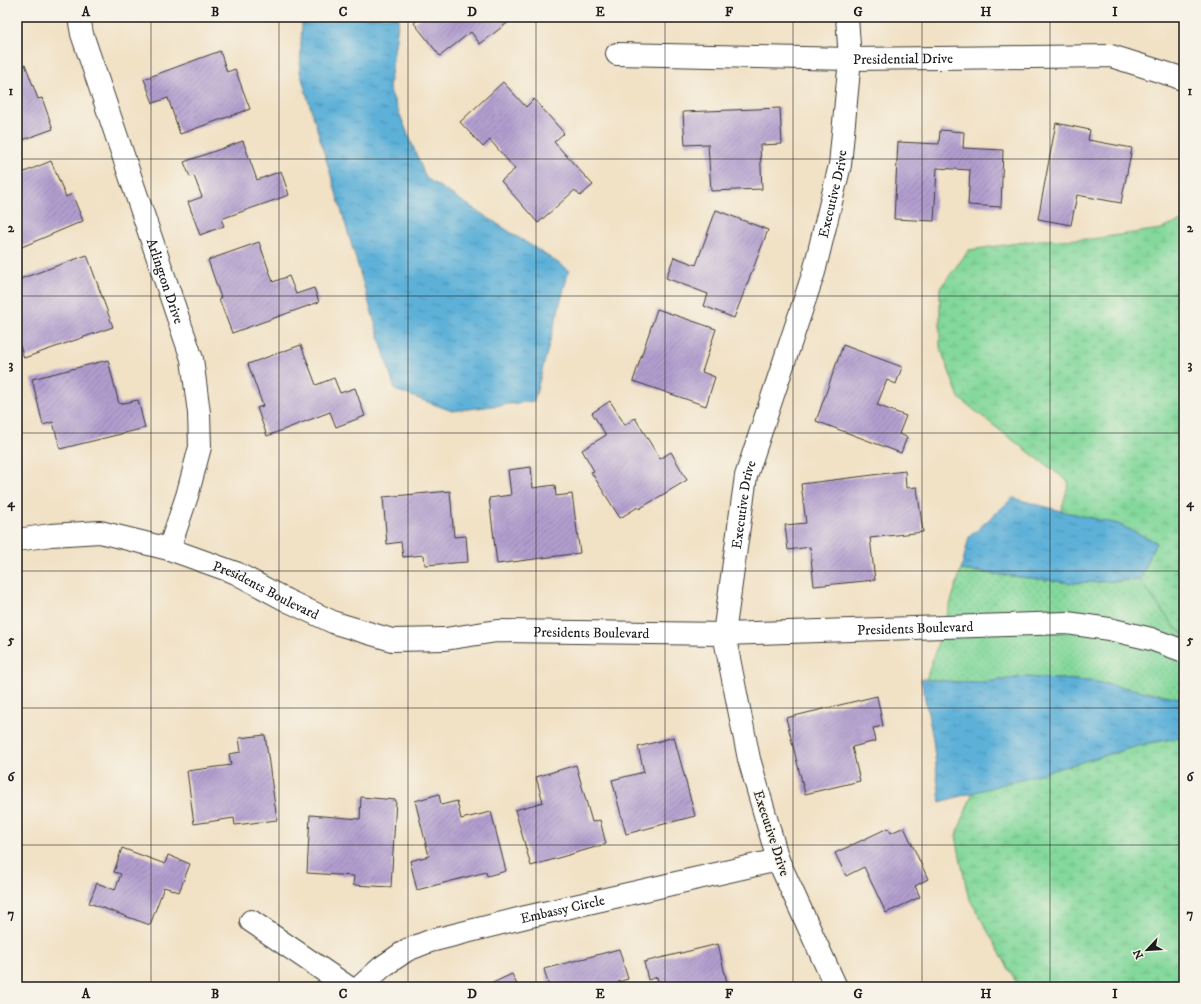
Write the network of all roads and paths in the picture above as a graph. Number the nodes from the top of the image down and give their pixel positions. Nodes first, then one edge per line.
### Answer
1 (79, 17) edge
2 (847, 17) edge
3 (617, 54) dead end
4 (850, 59) junction
5 (1184, 80) edge
6 (17, 540) edge
7 (169, 549) junction
8 (724, 634) junction
9 (1184, 651) edge
10 (778, 860) junction
11 (251, 921) dead end
12 (348, 987) edge
13 (360, 987) edge
14 (836, 987) edge

1 - 7 street, Arlington Drive
2 - 4 street, Executive Drive
3 - 4 street, Presidential Drive
4 - 5 street, Presidential Drive
4 - 8 street, Executive Drive
6 - 7 street, Presidents Boulevard
7 - 8 street, Presidents Boulevard
8 - 9 street, Presidents Boulevard
8 - 10 street, Executive Drive
10 - 13 street, Embassy Circle
10 - 14 street, Executive Drive
11 - 12 street

